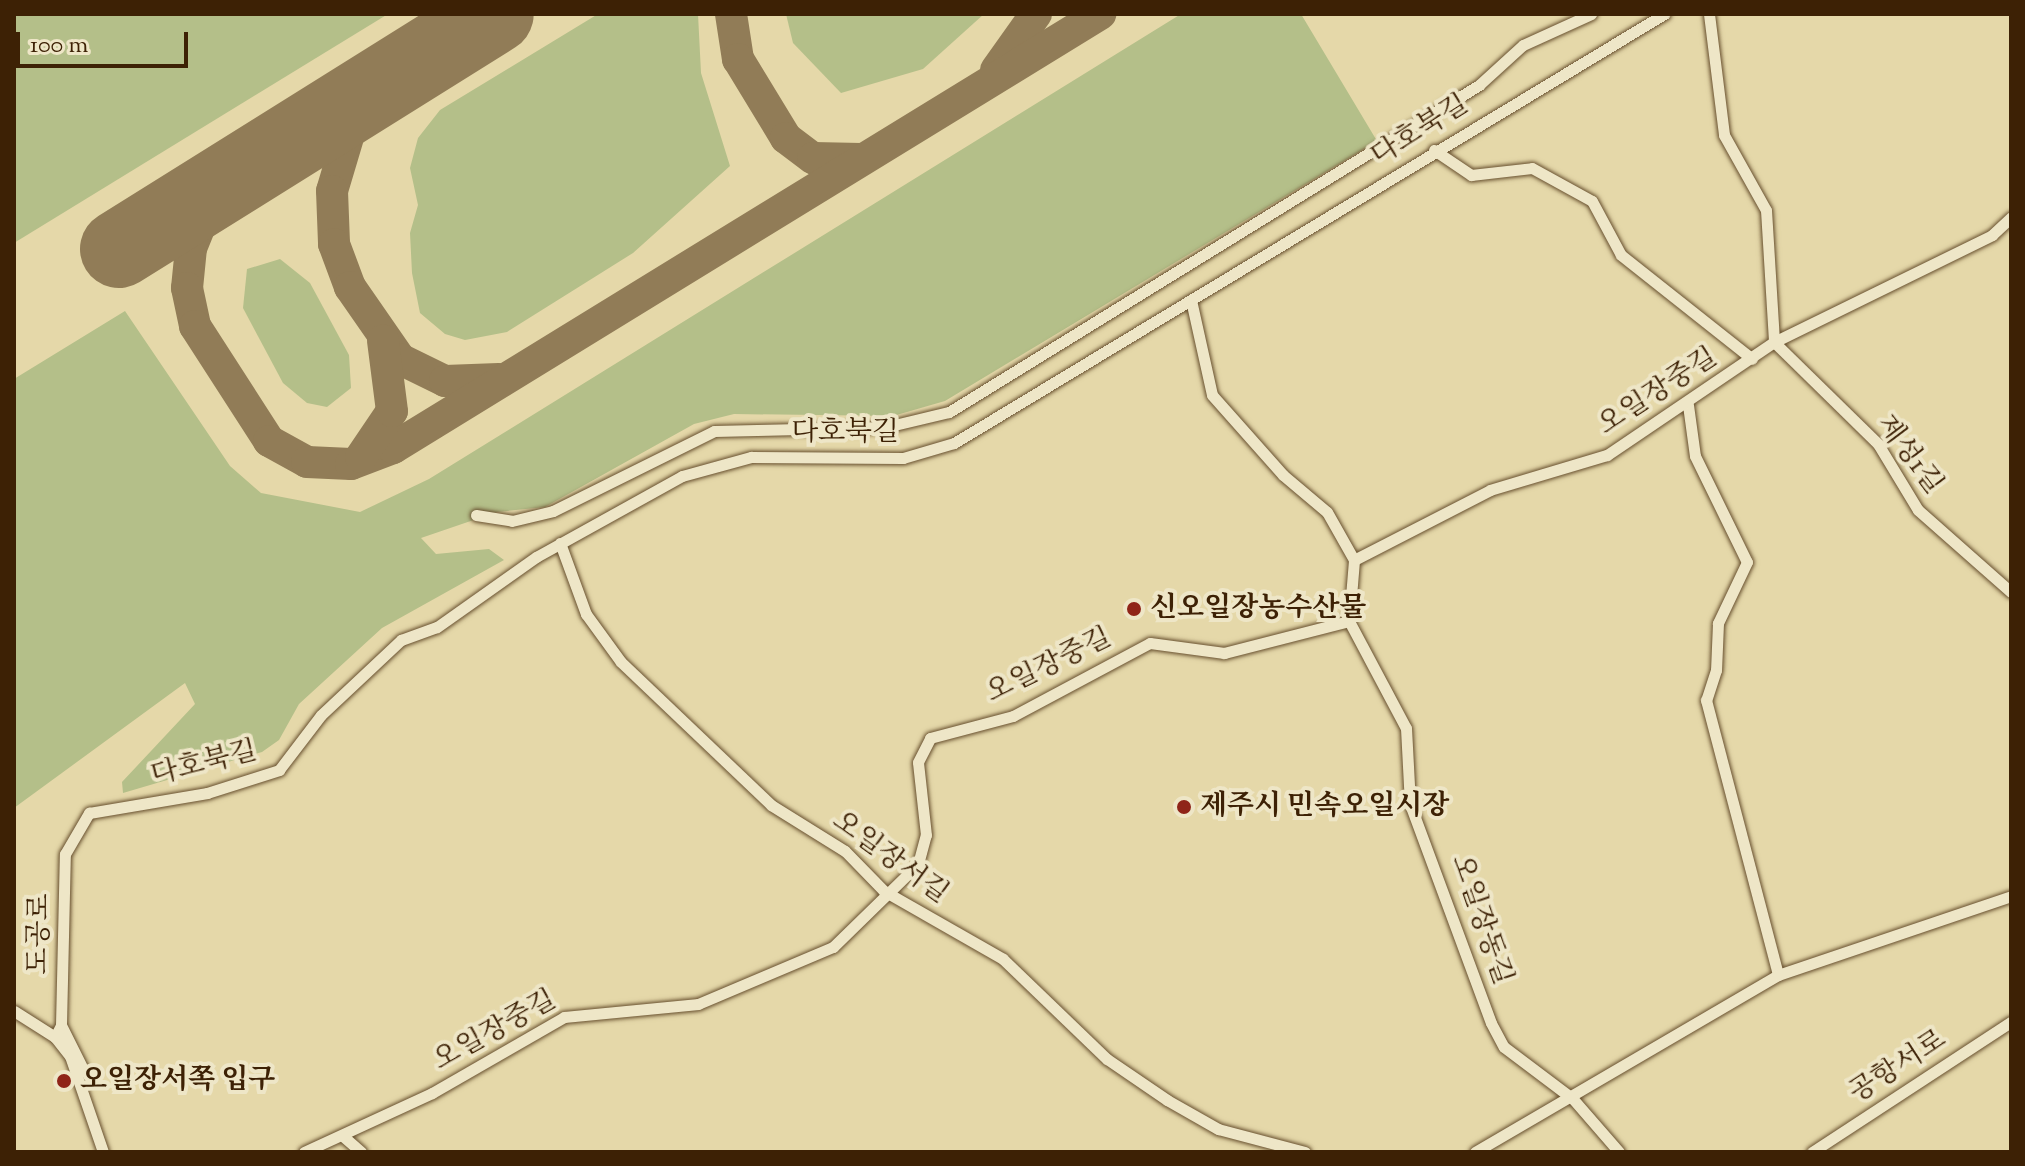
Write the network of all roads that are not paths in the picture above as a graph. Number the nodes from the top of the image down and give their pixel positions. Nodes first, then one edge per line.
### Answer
1 (1591, 14) edge
2 (1664, 14) edge
3 (1709, 14) edge
4 (1434, 150) junction
5 (2011, 217) edge
6 (1191, 300) junction
7 (1774, 342) junction
8 (1752, 359) junction
9 (1688, 405) junction
10 (476, 515) dead end
11 (560, 543) junction
12 (1354, 560) junction
13 (2011, 592) edge
14 (1349, 621) junction
15 (73, 833) joint
16 (884, 891) junction
17 (2011, 896) edge
18 (1778, 975) junction
19 (14, 1011) edge
20 (2011, 1022) edge
21 (58, 1031) junction
22 (1573, 1099) junction
23 (344, 1137) junction
24 (103, 1152) edge
25 (304, 1152) edge
26 (361, 1152) edge
27 (1305, 1152) edge
28 (1475, 1152) edge
29 (1619, 1152) edge
30 (1812, 1152) edge

1 - 10 street
2 - 4 street, 다호북길
3 - 7 street
4 - 6 street, 다호북길
4 - 8 street
5 - 7 street, 오일장중길
6 - 11 street, 다호북길
6 - 12 street
7 - 8 street, 오일장중길
7 - 13 street, 제성1길
8 - 9 street, 오일장중길
9 - 12 street, 오일장중길
9 - 18 street
11 - 15 street, 다호북길
11 - 16 street, 오일장서길
12 - 14 street
14 - 16 street, 오일장중길
14 - 22 street, 오일장동길
15 - 21 street, 도공로
16 - 23 street, 오일장중길
16 - 27 street, 오일장서길
17 - 18 street
18 - 22 street
19 - 21 street, 도공로
20 - 30 street, 공항서로
21 - 24 street, 도공로
22 - 28 street
22 - 29 street, 오일장동길
23 - 25 street, 오일장중길
23 - 26 street

